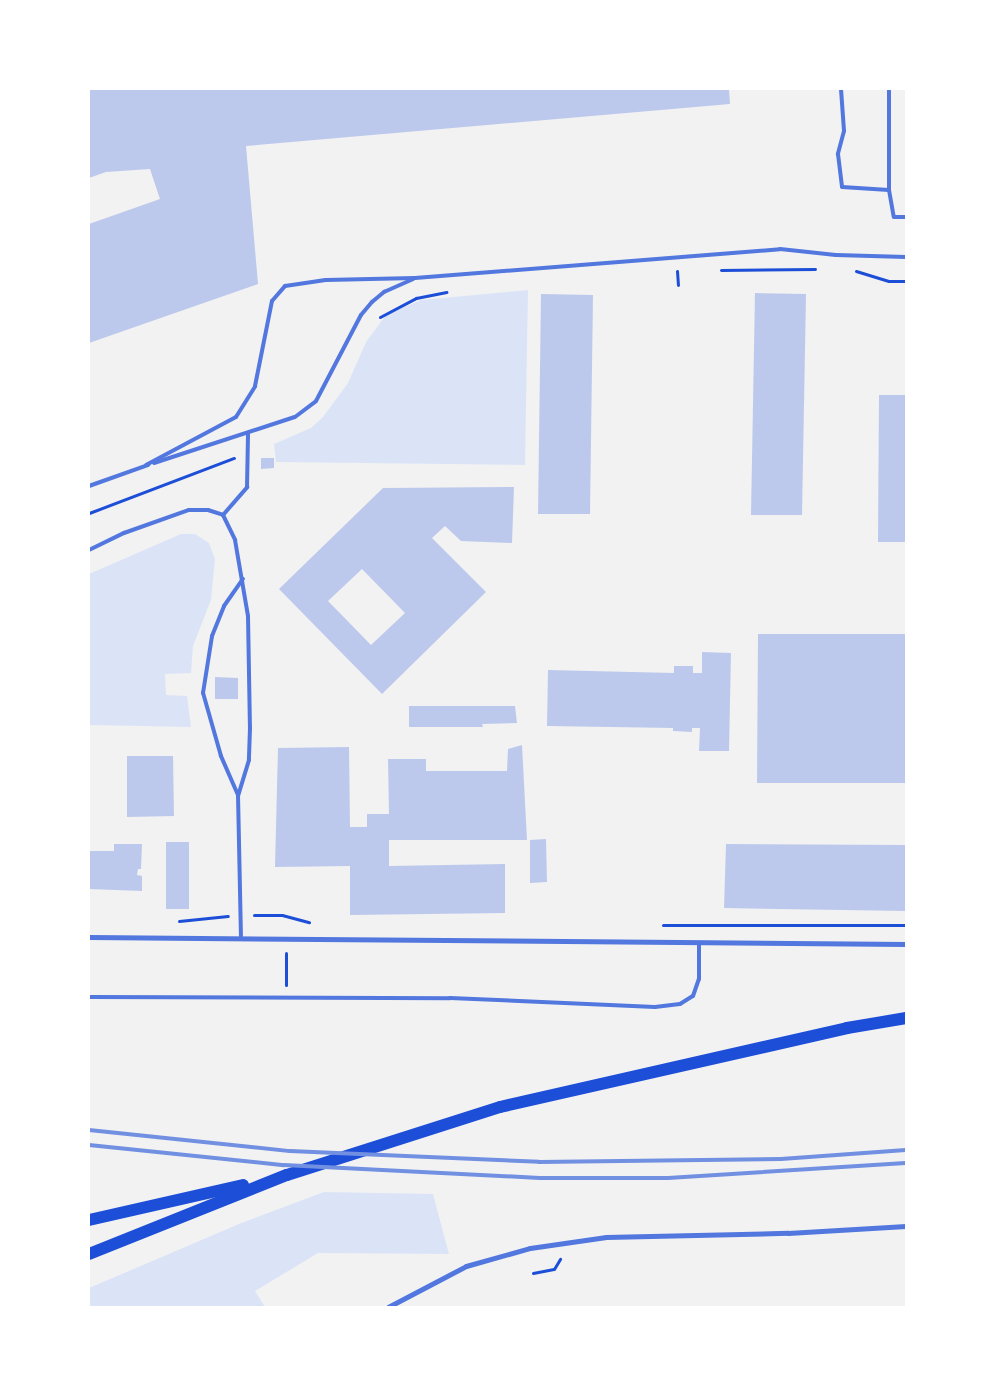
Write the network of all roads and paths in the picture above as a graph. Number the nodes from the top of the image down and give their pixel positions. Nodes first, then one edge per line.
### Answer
1 (842, 89) edge
2 (889, 89) edge
3 (889, 190) junction
4 (906, 217) edge
5 (906, 257) edge
6 (819, 269) dead end
7 (712, 270) dead end
8 (677, 271) junction
9 (686, 271) dead end
10 (854, 271) dead end
11 (667, 272) dead end
12 (415, 278) junction
13 (906, 281) edge
14 (678, 285) dead end
15 (455, 291) dead end
16 (372, 325) dead end
17 (248, 434) junction
18 (249, 451) junction
19 (146, 465) junction
20 (89, 486) edge
21 (89, 513) edge
22 (222, 515) junction
23 (89, 550) edge
24 (243, 579) junction
25 (238, 794) junction
26 (240, 915) junction
27 (286, 917) junction
28 (172, 921) dead end
29 (314, 922) dead end
30 (286, 925) dead end
31 (661, 925) dead end
32 (906, 925) edge
33 (240, 936) junction
34 (89, 937) edge
35 (699, 944) junction
36 (906, 944) edge
37 (286, 953) dead end
38 (89, 997) edge
39 (286, 998) junction
40 (906, 1018) edge
41 (287, 1175) junction
42 (95, 1219) edge
43 (906, 1226) edge
44 (89, 1254) edge
45 (388, 1307) edge

1 - 3 lane
2 - 3 lane
3 - 4 lane
5 - 12 lane
6 - 7 path
8 - 9 path
8 - 11 path
8 - 14 path
10 - 13 path
12 - 17 lane
12 - 19 lane
15 - 16 path
17 - 18 lane
17 - 19 lane
18 - 21 path
18 - 22 lane
19 - 20 lane
22 - 23 lane
22 - 24 lane
24 - 25 lane
24 - 25 lane
25 - 26 lane
26 - 27 path
26 - 28 path
26 - 33 lane
27 - 29 path
27 - 30 path
31 - 32 path
33 - 34 street
33 - 35 street
35 - 36 street
35 - 39 lane
37 - 39 path
38 - 39 lane
40 - 41 main road
41 - 42 main road
41 - 44 main road
43 - 45 street

